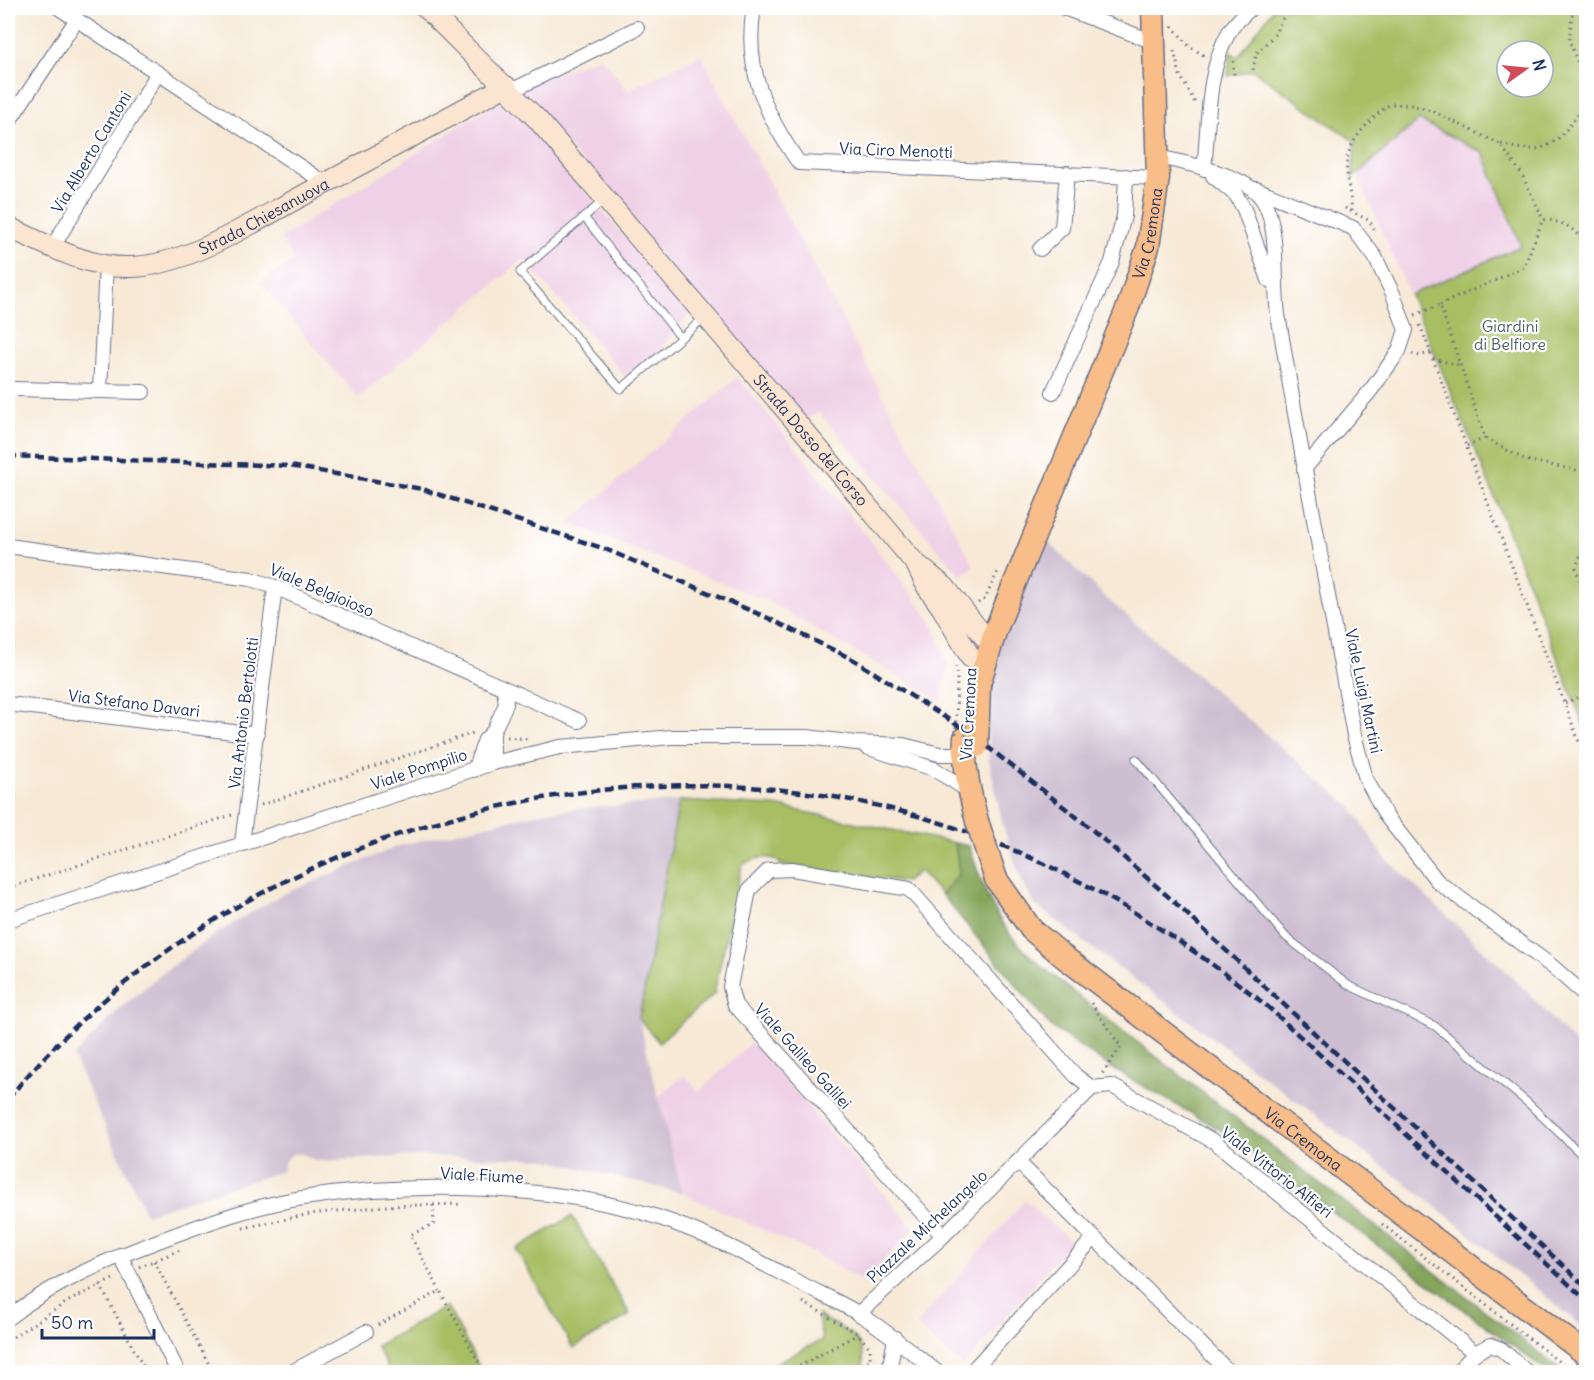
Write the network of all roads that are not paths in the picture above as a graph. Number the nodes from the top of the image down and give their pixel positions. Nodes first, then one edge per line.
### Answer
1 (59, 8) edge
2 (426, 8) edge
3 (754, 8) edge
4 (1064, 8) edge
5 (1153, 8) edge
6 (1251, 8) edge
7 (77, 19) junction
8 (637, 28) dead end
9 (1164, 44) junction
10 (158, 73) junction
11 (508, 88) junction
12 (8, 123) edge
13 (1158, 168) junction
14 (1204, 169) junction
15 (1067, 173) junction
16 (1126, 176) junction
17 (325, 183) junction
18 (1244, 184) junction
19 (606, 199) junction
20 (584, 217) junction
21 (8, 227) edge
22 (52, 248) junction
23 (1040, 249) dead end
24 (106, 265) junction
25 (1275, 300) junction
26 (706, 316) junction
27 (681, 338) junction
28 (14, 389) dead end
29 (100, 390) junction
30 (143, 392) dead end
31 (1053, 392) dead end
32 (1304, 469) junction
33 (8, 546) edge
34 (916, 564) junction
35 (1005, 579) junction
36 (275, 587) junction
37 (989, 634) junction
38 (968, 674) junction
39 (504, 689) junction
40 (531, 700) junction
41 (8, 704) edge
42 (506, 704) junction
43 (579, 721) dead end
44 (493, 732) junction
45 (256, 735) junction
46 (856, 743) junction
47 (968, 745) junction
48 (1136, 759) dead end
49 (493, 763) junction
50 (474, 770) junction
51 (969, 791) junction
52 (985, 823) junction
53 (242, 843) junction
54 (8, 920) edge
55 (1587, 996) edge
56 (1092, 1088) junction
57 (1587, 1159) edge
58 (1018, 1162) junction
59 (943, 1236) junction
60 (1093, 1239) junction
61 (120, 1255) junction
62 (858, 1314) junction
63 (8, 1318) edge
64 (366, 1332) road end
65 (895, 1338) junction
66 (1474, 1353) junction
67 (1587, 1354) edge
68 (178, 1372) edge
69 (292, 1372) edge
70 (890, 1372) edge
71 (937, 1372) edge
72 (971, 1372) edge
73 (1229, 1372) edge
74 (1457, 1372) edge
75 (1527, 1372) edge

1 - 7 street
2 - 11 main road, Strada Dosso del Corso
3 - 15 street, Via Ciro Menotti
4 - 9 street
5 - 9 main road, Via Cremona
6 - 14 street
7 - 10 street
7 - 12 street
8 - 11 street
9 - 13 main road, Via Cremona
10 - 17 street
10 - 22 street, Via Alberto Cantoni
11 - 17 main road, Strada Chiesanuova
11 - 19 main road, Strada Dosso del Corso
13 - 14 street, Viale Luigi Martini
13 - 16 street, Via Ciro Menotti
13 - 35 main road, Via Cremona
14 - 18 street, Viale Luigi Martini
14 - 25 street, Viale Luigi Martini
15 - 16 street, Via Ciro Menotti
15 - 23 street
16 - 31 street
17 - 24 main road, Strada Chiesanuova
18 - 25 street, Viale Luigi Martini
18 - 32 street
19 - 20 lane
19 - 26 main road, Strada Dosso del Corso
20 - 27 lane
20 - 27 lane
21 - 22 main road, Strada Chiesanuova
22 - 24 main road, Strada Chiesanuova
24 - 29 street
25 - 32 street, Viale Luigi Martini
26 - 27 lane
26 - 34 main road, Strada Dosso del Corso
28 - 29 street
29 - 30 street
32 - 55 street, Viale Luigi Martini
33 - 36 street, Viale Belgioioso
34 - 37 main road, Strada Dosso del Corso
34 - 38 main road, Strada Dosso del Corso
35 - 37 main road, Via Cremona
35 - 37 main road, Via Cremona
36 - 39 street, Viale Belgioioso
36 - 45 street, Via Antonio Bertolotti
37 - 38 main road, Via Cremona
38 - 47 main road, Via Cremona, bridge
39 - 40 street, Viale Belgioioso
39 - 42 street
40 - 42 street
40 - 43 street, Viale Belgioioso
41 - 45 street, Via Stefano Davari
42 - 44 street
44 - 49 street
44 - 50 street
45 - 53 street, Via Antonio Bertolotti
46 - 47 street, Viale Pompilio
46 - 49 street, Viale Pompilio
46 - 51 street, Viale Pompilio
47 - 51 main road, Via Cremona
47 - 52 main road, Via Cremona
48 - 57 lane
49 - 50 street, Viale Pompilio
50 - 53 street, Viale Pompilio
51 - 52 main road, Via Cremona
52 - 67 main road, Via Cremona
53 - 54 street, Viale Pompilio
56 - 58 street, Piazzale Michelangelo
56 - 59 street, Viale Galileo Galilei
56 - 66 street, Viale Vittorio Alfieri
58 - 59 street, Piazzale Michelangelo
58 - 60 street
59 - 62 street, Piazzale Michelangelo
60 - 72 street
60 - 73 street
61 - 62 street, Viale Fiume
61 - 63 street, Viale Fiume
61 - 68 street
62 - 65 street, Viale Fiume
64 - 69 street
65 - 70 street
65 - 71 street, Viale Fiume
66 - 74 street
66 - 75 street

